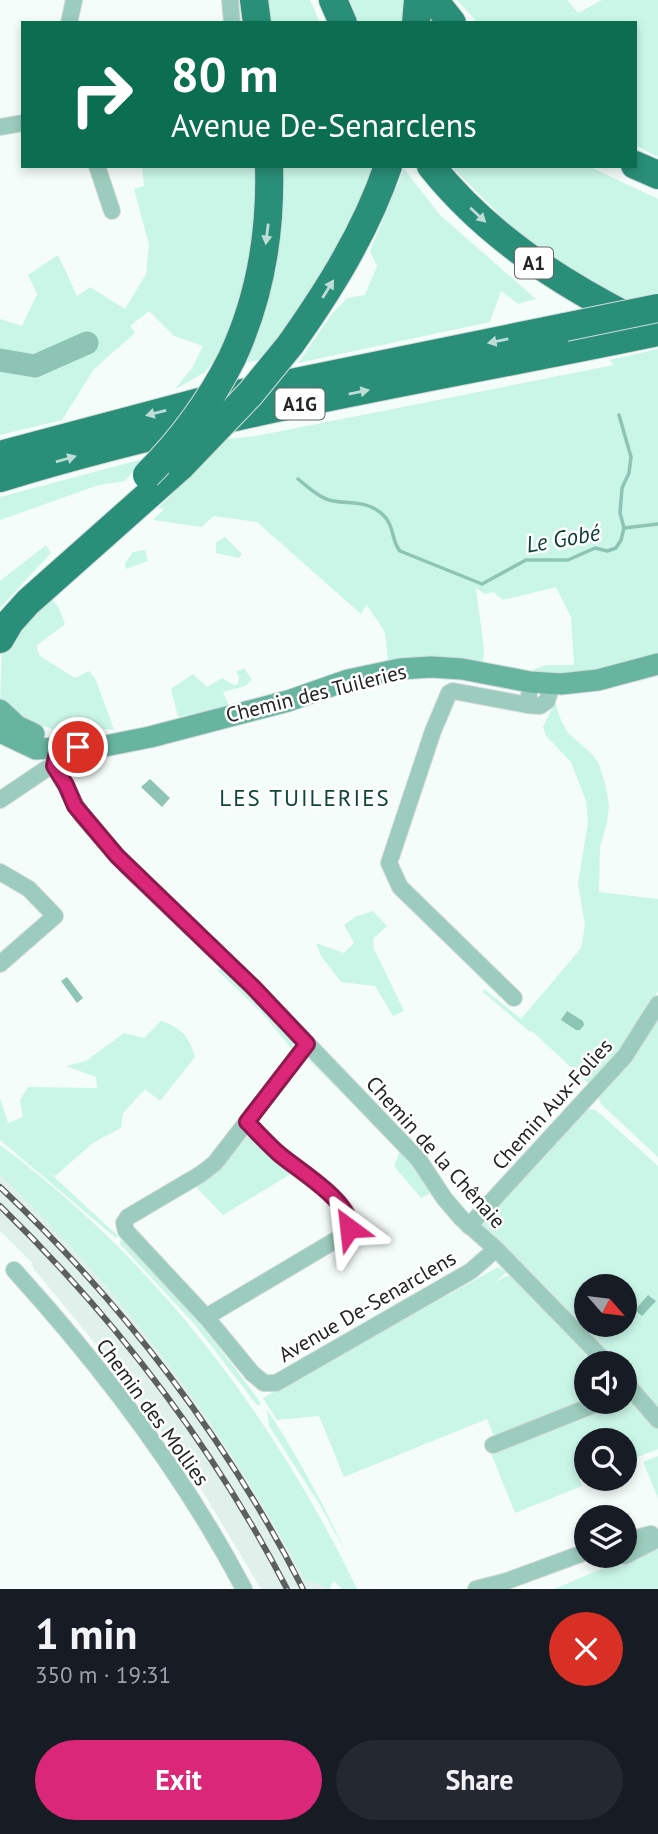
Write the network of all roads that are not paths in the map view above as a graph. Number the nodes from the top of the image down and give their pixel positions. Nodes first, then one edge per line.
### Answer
1 (74, 0) edge
2 (230, 0) edge
3 (254, 0) edge
4 (333, 0) edge
5 (418, 0) edge
6 (433, 0) edge
7 (69, 21) edge
8 (232, 21) edge
9 (257, 21) edge
10 (341, 21) edge
11 (416, 21) edge
12 (450, 21) edge
13 (21, 123) edge
14 (0, 127) edge
15 (637, 165) edge
16 (98, 168) edge
17 (269, 168) edge
18 (433, 168) edge
19 (385, 173) edge
20 (658, 175) edge
21 (112, 211) dead end
22 (658, 308) edge
23 (658, 331) edge
24 (0, 454) edge
25 (0, 478) edge
26 (0, 616) edge
27 (0, 639) edge
28 (658, 664) edge
29 (530, 682) junction
30 (552, 684) junction
31 (528, 705) junction
32 (0, 710) edge
33 (0, 732) edge
34 (56, 756) junction
35 (0, 800) edge
36 (0, 872) edge
37 (0, 964) edge
38 (514, 998) dead end
39 (658, 1004) edge
40 (307, 1044) junction
41 (247, 1122) junction
42 (469, 1226) junction
43 (496, 1249) junction
44 (14, 1270) dead end
45 (206, 1317) junction
46 (595, 1351) edge
47 (637, 1398) edge
48 (574, 1413) edge
49 (658, 1420) edge
50 (493, 1446) dead end
51 (637, 1538) edge
52 (657, 1539) edge
53 (637, 1550) edge
54 (574, 1556) edge
55 (244, 1589) edge
56 (476, 1589) edge

1 - 7 street
2 - 8 street
3 - 9 highway
4 - 10 highway
5 - 11 highway
6 - 12 highway
13 - 14 street
15 - 20 highway
16 - 21 street
17 -> 26 highway, bridge
18 -> 23 highway, A1
27 -> 19 highway, bridge
22 -> 24 highway, A1G, bridge
25 -> 23 highway, A1G
28 - 30 street, Chemin des Tuileries
29 - 30 street, Chemin des Tuileries
29 - 31 street
29 - 34 street, Chemin des Tuileries
30 - 31 street
31 - 38 street
32 - 34 street, Chemin des Tuileries
33 - 34 street, Chemin des Tuileries
34 - 35 street
34 - 40 street, Chemin de la Chênaie
36 - 37 street
39 - 42 street, Chemin Aux-Folies
40 - 41 street, Avenue De-Senarclens
40 - 42 street, Chemin de la Chênaie
41 - 45 street, Avenue De-Senarclens
41 - 45 street
42 - 43 street, Chemin de la Chênaie
43 - 45 street, Avenue De-Senarclens
43 - 46 street, Chemin de la Chênaie
44 - 55 street, Chemin des Mollies
47 - 49 street
48 - 50 street
51 - 52 street
52 - 53 street
54 - 56 street

